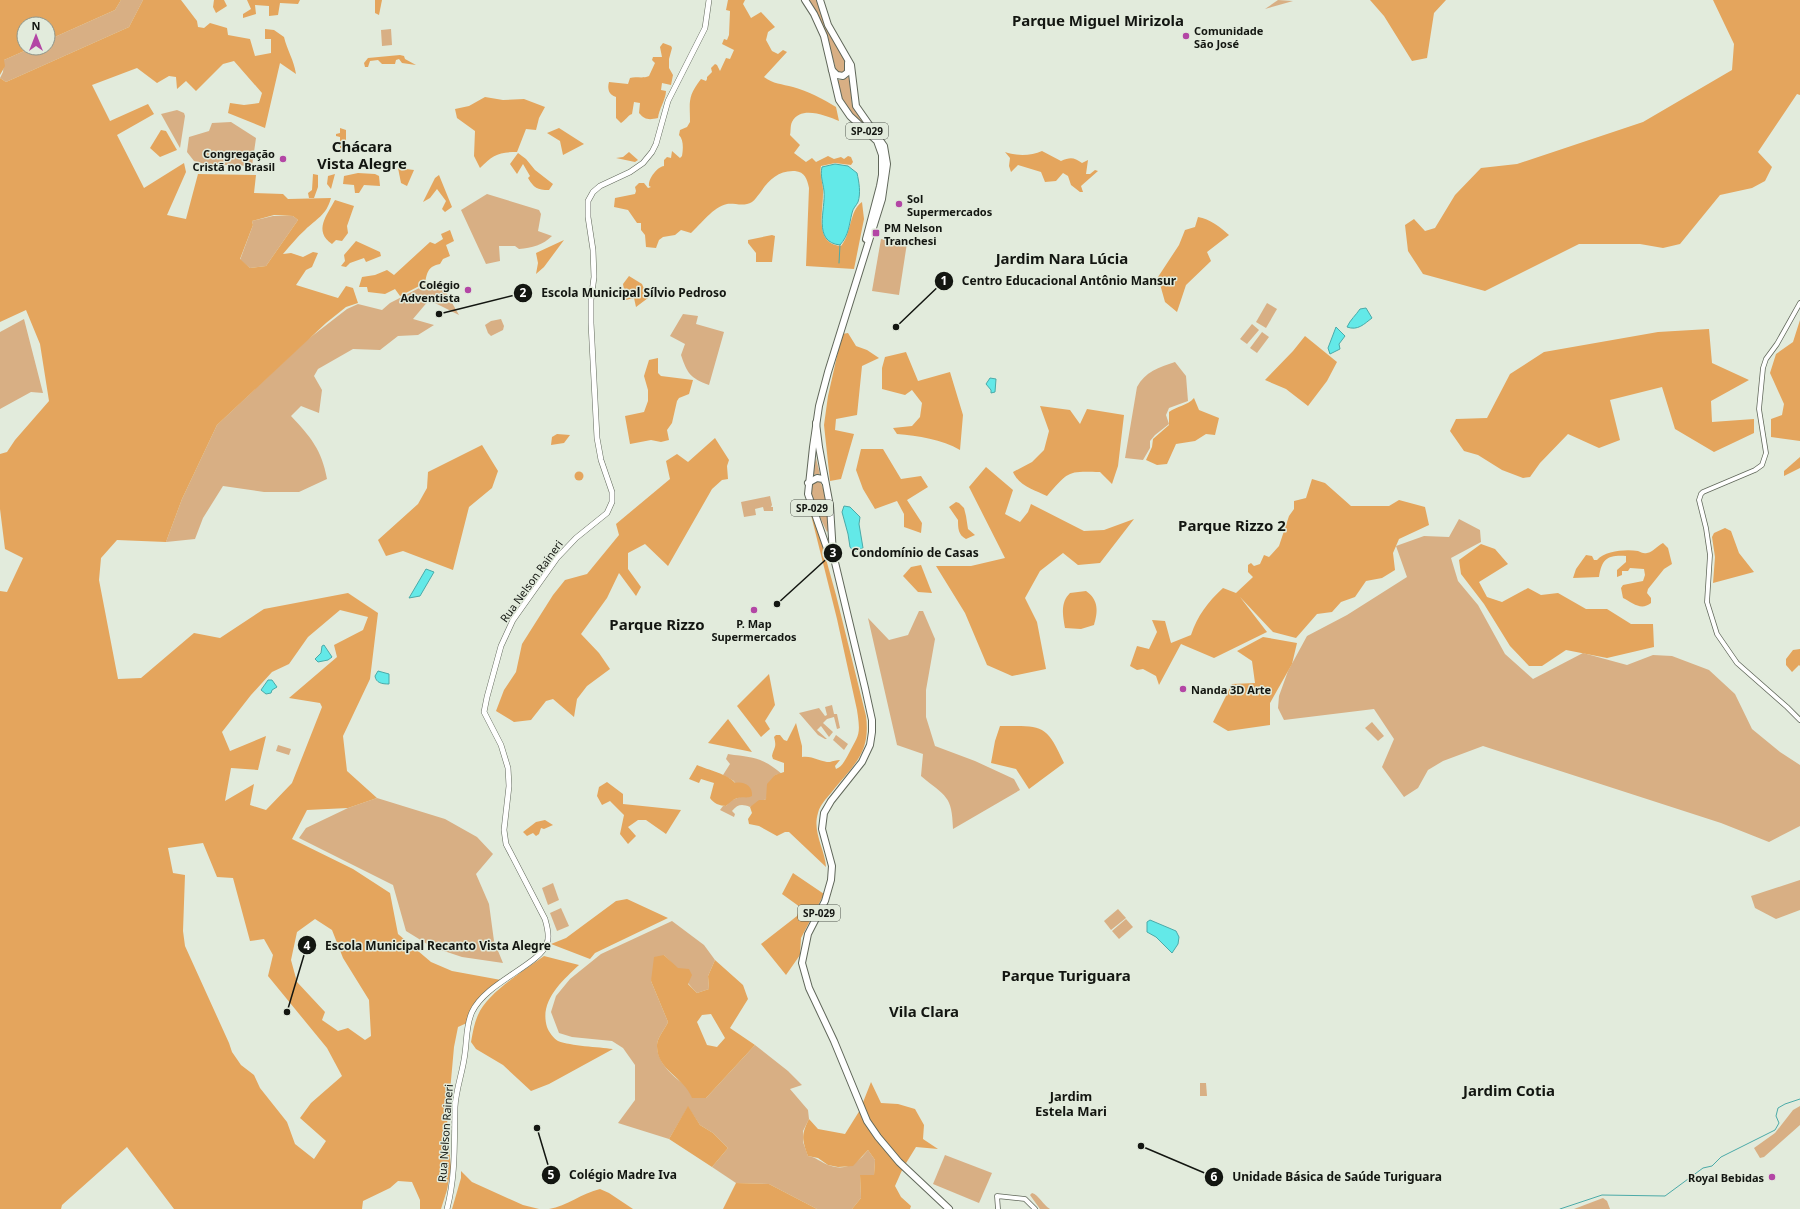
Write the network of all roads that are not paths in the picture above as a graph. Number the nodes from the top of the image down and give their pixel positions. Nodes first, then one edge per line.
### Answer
1 (709, 0) edge
2 (805, 0) edge
3 (820, 0) edge
4 (845, 53) junction
5 (832, 70) junction
6 (859, 271) junction
7 (1800, 303) edge
8 (816, 423) junction
9 (825, 482) junction
10 (808, 483) junction
11 (828, 497) junction
12 (812, 508) junction
13 (830, 511) junction
14 (821, 512) junction
15 (840, 589) junction
16 (1800, 720) edge
17 (447, 1209) edge
18 (949, 1209) edge
19 (998, 1209) edge
20 (1035, 1209) edge

1 - 17 main road, Rua Nelson Raineri
2 - 5 highway, SP-029
3 - 4 highway, SP-029
4 - 5 highway, SP-029
4 - 6 highway, SP-029
5 - 6 highway, SP-029
6 - 8 highway, SP-029
7 - 16 street
8 - 9 highway, SP-029
8 - 10 highway, SP-029
9 - 10 highway
9 - 11 highway, SP-029
10 - 12 highway, SP-029
11 - 13 highway, SP-029
11 - 14 highway, SP-029
12 - 14 highway, SP-029
12 - 15 highway, SP-029
13 - 14 highway
13 - 15 highway, SP-029
15 - 18 highway, SP-029
19 - 20 street

